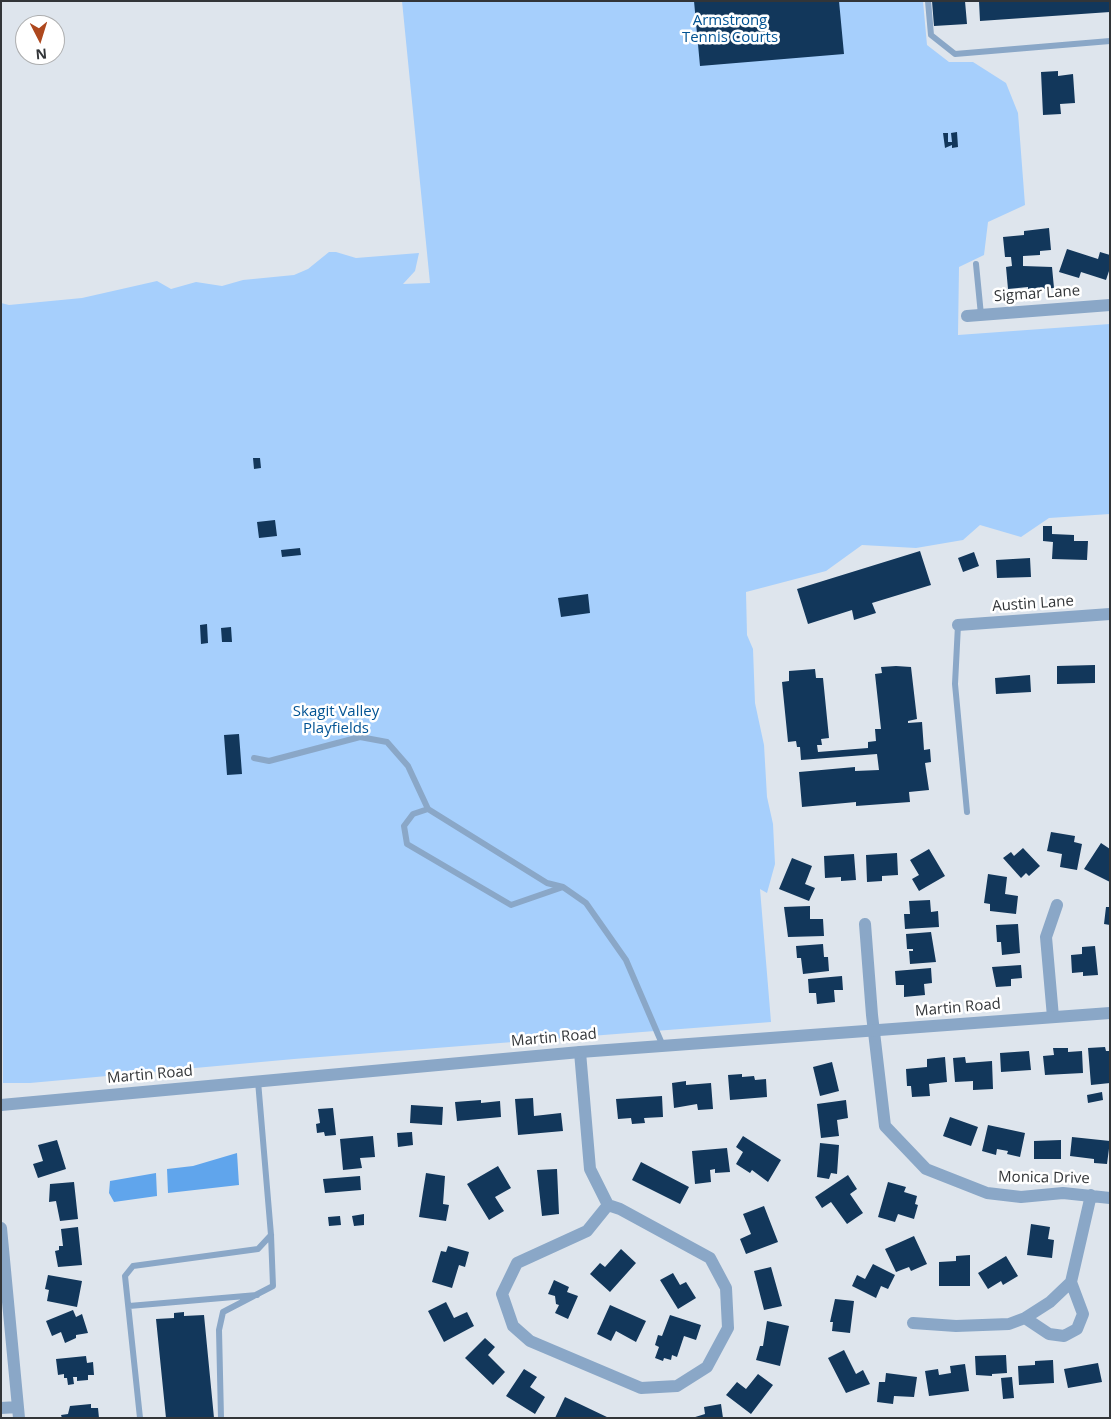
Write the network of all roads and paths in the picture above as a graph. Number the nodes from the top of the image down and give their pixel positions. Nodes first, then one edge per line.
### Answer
1 (928, 1) edge
2 (1110, 42) edge
3 (976, 264) dead end
4 (1110, 305) edge
5 (982, 315) junction
6 (967, 316) dead end
7 (1110, 614) edge
8 (958, 625) joint
9 (254, 758) dead end
10 (428, 809) junction
11 (967, 812) dead end
12 (562, 887) junction
13 (1058, 905) dead end
14 (865, 924) dead end
15 (1110, 1013) edge
16 (1053, 1017) junction
17 (873, 1031) junction
18 (663, 1046) junction
19 (580, 1052) junction
20 (258, 1081) junction
21 (1, 1105) edge
22 (1091, 1194) junction
23 (1110, 1198) edge
24 (608, 1205) junction
25 (1, 1228) edge
26 (271, 1235) junction
27 (1071, 1282) junction
28 (259, 1295) junction
29 (128, 1306) junction
30 (1025, 1318) junction
31 (913, 1323) dead end
32 (1, 1408) edge
33 (18, 1412) edge
34 (140, 1418) edge
35 (222, 1418) edge

1 - 2 lane
3 - 5 lane
4 - 5 street, Sigmar Lane
5 - 6 street, Sigmar Lane
7 - 8 street, Austin Lane
8 - 11 lane
9 - 10 lane
10 - 12 lane
10 - 12 lane
12 - 18 lane
13 - 16 street
14 - 17 street, Monica Drive
15 - 16 street, Martin Road
16 - 17 street, Martin Road
17 - 18 street, Martin Road
17 - 22 street, Monica Drive
18 - 19 street, Martin Road
19 - 20 street, Martin Road
19 - 24 street
20 - 21 street, Martin Road
20 - 26 lane
22 - 23 street, Monica Drive
22 - 27 street
24 - 24 street
25 - 33 street
26 - 28 lane
26 - 29 lane
27 - 30 street
27 - 30 street
28 - 29 lane
28 - 35 lane
29 - 34 lane
30 - 31 street
32 - 33 street

